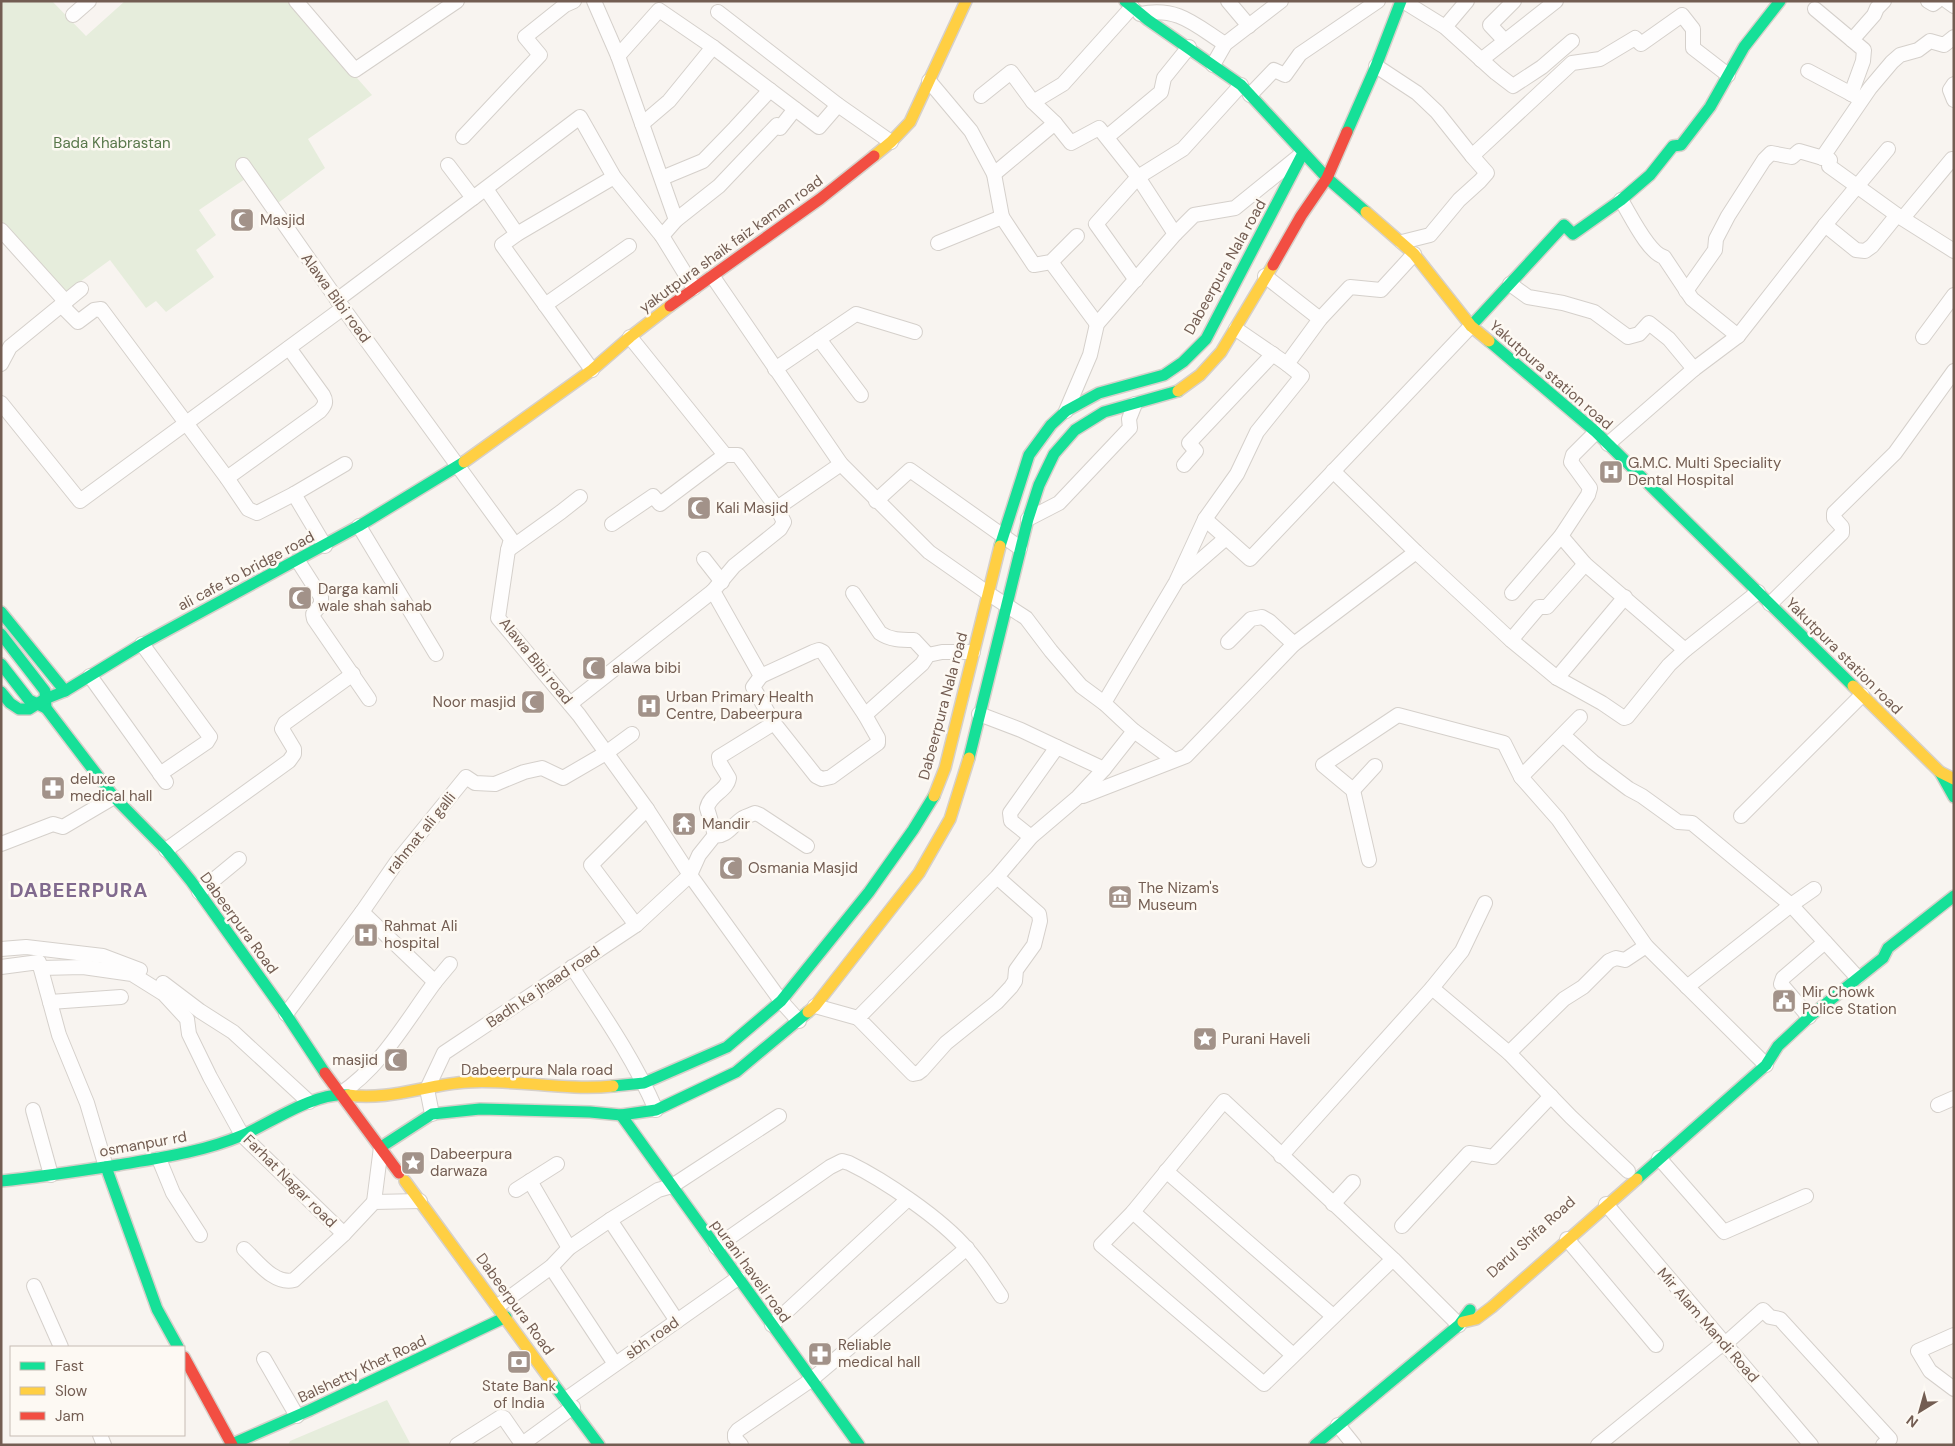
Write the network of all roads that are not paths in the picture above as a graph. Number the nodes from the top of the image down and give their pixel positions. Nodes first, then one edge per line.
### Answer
1 (88, 1) edge
2 (296, 1) edge
3 (457, 1) edge
4 (574, 1) edge
5 (594, 1) edge
6 (966, 1) edge
7 (1228, 1) edge
8 (1281, 1) edge
9 (1378, 1) edge
10 (1402, 1) edge
11 (1467, 1) edge
12 (1514, 1) edge
13 (1556, 1) edge
14 (1780, 1) edge
15 (1884, 1) edge
16 (1928, 1) edge
17 (1937, 1) edge
18 (1947, 1) edge
19 (662, 6) edge
20 (1954, 6) edge
21 (1133, 7) edge
22 (1815, 9) dead end
23 (718, 12) dead end
24 (73, 16) dead end
25 (1249, 26) junction
26 (1445, 27) junction
27 (1954, 37) edge
28 (1852, 40) junction
29 (1505, 41) junction
30 (1572, 41) dead end
31 (1226, 44) junction
32 (713, 47) junction
33 (1189, 47) junction
34 (618, 56) junction
35 (1481, 60) junction
36 (1213, 64) junction
37 (1376, 66) junction
38 (1808, 71) dead end
39 (1728, 75) junction
40 (929, 81) junction
41 (1954, 84) edge
42 (1513, 86) junction
43 (770, 90) junction
44 (1246, 90) junction
45 (981, 96) dead end
46 (1857, 97) junction
47 (1954, 100) edge
48 (1034, 102) junction
49 (1528, 104) junction
50 (838, 105) junction
51 (795, 109) junction
52 (1055, 123) junction
53 (642, 124) junction
54 (462, 137) dead end
55 (1107, 137) junction
56 (891, 142) junction
57 (1888, 149) dead end
58 (1303, 153) junction
59 (1472, 156) junction
60 (1822, 158) junction
61 (1952, 159) dead end
62 (243, 165) dead end
63 (448, 165) dead end
64 (994, 174) junction
65 (614, 177) junction
66 (1138, 177) junction
67 (662, 178) junction
68 (1327, 178) junction
69 (1856, 187) junction
70 (486, 189) junction
71 (473, 198) junction
72 (1621, 200) junction
73 (1290, 208) junction
74 (1900, 216) junction
75 (1002, 217) junction
76 (676, 220) junction
77 (1825, 225) junction
78 (1, 230) edge
79 (517, 234) junction
80 (1175, 234) junction
81 (662, 236) junction
82 (1077, 236) dead end
83 (938, 242) dead end
84 (1402, 242) junction
85 (629, 246) dead end
86 (1954, 251) edge
87 (1414, 254) junction
88 (1051, 262) junction
89 (1265, 276) junction
90 (713, 277) junction
91 (1136, 280) junction
92 (1510, 284) junction
93 (694, 288) junction
94 (81, 289) dead end
95 (1686, 291) junction
96 (1954, 294) edge
97 (64, 303) junction
98 (340, 304) junction
99 (545, 305) junction
100 (1320, 318) junction
101 (1097, 324) junction
102 (1471, 326) junction
103 (1236, 329) junction
104 (914, 332) dead end
105 (1738, 336) junction
106 (630, 337) junction
107 (1923, 337) dead end
108 (819, 339) junction
109 (1206, 339) junction
110 (288, 348) junction
111 (1221, 352) junction
112 (1273, 354) junction
113 (1, 364) edge
114 (1287, 364) junction
115 (1694, 368) junction
116 (775, 369) junction
117 (592, 370) junction
118 (1954, 371) edge
119 (1120, 386) junction
120 (860, 395) dead end
121 (1, 403) edge
122 (1130, 405) junction
123 (1066, 410) junction
124 (186, 422) junction
125 (1596, 432) junction
126 (1608, 444) junction
127 (725, 455) junction
128 (345, 464) dead end
129 (840, 464) junction
130 (1184, 465) dead end
131 (459, 466) junction
132 (1333, 471) junction
133 (227, 478) junction
134 (294, 494) junction
135 (580, 497) dead end
136 (876, 501) junction
137 (777, 508) junction
138 (1028, 520) junction
139 (1205, 520) junction
140 (612, 524) dead end
141 (360, 526) junction
142 (1560, 536) junction
143 (1002, 537) junction
144 (1226, 538) junction
145 (325, 546) junction
146 (1020, 548) junction
147 (508, 550) junction
148 (1416, 552) junction
149 (704, 559) dead end
150 (298, 561) junction
151 (1585, 564) junction
152 (1176, 582) junction
153 (718, 587) junction
154 (1758, 592) junction
155 (853, 593) dead end
156 (1512, 593) dead end
157 (989, 594) junction
158 (1625, 598) junction
159 (1770, 604) junction
160 (1007, 605) junction
161 (1, 612) edge
162 (1, 634) edge
163 (1511, 640) junction
164 (1228, 642) dead end
165 (142, 644) junction
166 (1294, 644) junction
167 (1685, 650) junction
168 (973, 652) junction
169 (436, 654) dead end
170 (928, 655) junction
171 (1, 664) edge
172 (353, 674) junction
173 (90, 676) junction
174 (761, 676) junction
175 (1557, 678) junction
176 (1, 692) edge
177 (65, 692) junction
178 (1862, 695) junction
179 (369, 699) dead end
180 (41, 701) junction
181 (570, 704) junction
182 (1104, 704) junction
183 (980, 714) junction
184 (865, 715) junction
185 (1580, 717) dead end
186 (774, 723) junction
187 (1134, 731) junction
188 (632, 734) dead end
189 (1563, 735) junction
190 (1057, 748) junction
191 (606, 753) junction
192 (1174, 760) junction
193 (1375, 766) dead end
194 (1104, 769) junction
195 (1940, 772) junction
196 (1521, 777) junction
197 (1954, 778) edge
198 (1353, 790) junction
199 (114, 797) junction
200 (1954, 797) edge
201 (1078, 798) junction
202 (647, 809) junction
203 (1741, 816) dead end
204 (714, 835) junction
205 (925, 837) junction
206 (1031, 837) junction
207 (1, 844) edge
208 (807, 846) dead end
209 (166, 850) junction
210 (240, 859) dead end
211 (1369, 860) dead end
212 (690, 875) junction
213 (997, 877) junction
214 (1814, 889) dead end
215 (198, 892) junction
216 (1954, 896) edge
217 (1485, 903) dead end
218 (1790, 905) junction
219 (1954, 909) edge
220 (362, 912) junction
221 (636, 925) junction
222 (1825, 942) junction
223 (1646, 946) junction
224 (1, 949) edge
225 (1886, 953) junction
226 (450, 964) dead end
227 (1, 967) edge
228 (572, 967) junction
229 (41, 968) junction
230 (1857, 977) junction
231 (435, 982) junction
232 (1687, 987) junction
233 (1432, 988) junction
234 (121, 998) dead end
235 (50, 1002) junction
236 (781, 1002) junction
237 (815, 1006) junction
238 (286, 1014) junction
239 (1809, 1017) junction
240 (858, 1018) junction
241 (799, 1021) junction
242 (1509, 1053) junction
243 (1759, 1057) junction
244 (644, 1083) junction
245 (427, 1089) junction
246 (340, 1094) junction
247 (1550, 1096) junction
248 (1954, 1098) edge
249 (308, 1102) junction
250 (1938, 1105) dead end
251 (33, 1110) dead end
252 (656, 1110) junction
253 (432, 1114) junction
254 (621, 1115) junction
255 (780, 1116) dead end
256 (242, 1135) junction
257 (381, 1148) junction
258 (1655, 1152) junction
259 (1281, 1156) junction
260 (159, 1158) junction
261 (558, 1164) dead end
262 (106, 1167) junction
263 (1166, 1171) junction
264 (1628, 1171) dead end
265 (51, 1175) junction
266 (1, 1180) edge
267 (530, 1180) junction
268 (1354, 1182) dead end
269 (672, 1186) junction
270 (516, 1190) dead end
271 (1806, 1196) dead end
272 (1604, 1197) junction
273 (908, 1199) junction
274 (420, 1201) junction
275 (374, 1202) junction
276 (1332, 1204) junction
277 (1133, 1212) junction
278 (610, 1220) junction
279 (1402, 1226) dead end
280 (344, 1234) junction
281 (200, 1235) dead end
282 (1561, 1235) junction
283 (716, 1247) junction
284 (569, 1248) junction
285 (966, 1248) junction
286 (244, 1249) dead end
287 (1393, 1260) junction
288 (551, 1266) junction
289 (738, 1278) junction
290 (34, 1286) dead end
291 (1001, 1296) dead end
292 (1482, 1300) dead end
293 (502, 1311) junction
294 (1333, 1316) junction
295 (677, 1321) junction
296 (1461, 1323) junction
297 (772, 1325) junction
298 (1954, 1335) edge
299 (1725, 1344) junction
300 (1656, 1345) dead end
301 (61, 1346) edge
302 (177, 1346) edge
303 (1293, 1355) junction
304 (185, 1359) edge
305 (264, 1359) dead end
306 (615, 1364) junction
307 (812, 1380) junction
308 (1954, 1389) edge
309 (570, 1403) junction
310 (297, 1416) junction
311 (1338, 1425) junction
312 (526, 1443) edge
313 (855, 1444) edge
314 (231, 1445) edge
315 (457, 1445) edge
316 (599, 1445) edge
317 (741, 1445) edge
318 (1315, 1445) edge
319 (1354, 1445) edge
320 (1598, 1445) edge
321 (1811, 1445) edge
322 (1883, 1445) edge

1 - 24 street
2 - 3 street
4 - 54 street
5 - 34 street
6 - 40 street, yakutpura shaik faiz kaman road
7 - 25 street
8 - 25 street
9 - 44 street
10 - 26 street
10 - 37 street, Dabeerpura Nala road
11 - 26 street
12 - 29 street
13 - 29 street
14 - 39 street
15 - 28 street
16 - 17 street
18 - 20 street
19 - 32 street
19 - 34 street
21 - 31 street
21 - 33 street, Yakutpura station road
21 - 48 street
22 - 28 street
23 - 50 street
25 - 31 street
26 - 35 street
27 - 46 street
28 - 46 street
29 - 35 street
30 - 42 street
31 - 36 street
32 - 43 street
32 - 53 street
33 - 36 street, Yakutpura station road
33 - 55 street
34 - 53 street
35 - 42 street
36 - 44 street, Yakutpura station road
37 - 59 street
37 - 68 street, Dabeerpura Nala road
38 - 46 street
39 - 49 street
39 - 72 street
40 - 56 street, yakutpura shaik faiz kaman road
40 - 64 street
41 - 47 street
42 - 49 street
43 - 51 street
43 - 67 street
44 - 58 street, Yakutpura station road
44 - 66 street
45 - 48 street
46 - 60 street
48 - 52 street
49 - 59 street
50 - 51 street
50 - 56 street
51 - 76 street
52 - 55 street
52 - 64 street
53 - 67 street
55 - 66 street
56 - 90 street, yakutpura shaik faiz kaman road
57 - 69 street
58 - 68 street, Yakutpura station road
58 - 73 street, Dabeerpura Nala road
58 - 80 street
59 - 84 street
60 - 69 street
60 - 95 street
61 - 74 street
62 - 98 street, Alawa Bibi road
63 - 71 street
64 - 75 street
65 - 70 street
65 - 79 street
65 - 81 street
66 - 80 street
66 - 91 street
67 - 76 street
68 - 73 street, Dabeerpura Nala road
68 - 84 street, Yakutpura station road
69 - 74 street
69 - 77 street
70 - 71 street
70 - 79 street
71 - 98 street
72 - 92 street
72 - 95 street
73 - 89 street, Dabeerpura Nala road
73 - 109 street, Dabeerpura Nala road
74 - 77 street
74 - 86 street
75 - 83 street
75 - 88 street
76 - 81 street
77 - 105 street
78 - 97 street
79 - 99 street
80 - 91 street
81 - 93 street
82 - 88 street
84 - 87 street, Yakutpura station road
85 - 99 street
87 - 100 street
87 - 102 street, Yakutpura station road
88 - 101 street
89 - 100 street
89 - 103 street, Dabeerpura Nala road
90 - 93 street, yakutpura shaik faiz kaman road
90 - 116 street
91 - 101 street
92 - 102 street
92 - 115 street
93 - 106 street, yakutpura shaik faiz kaman road
94 - 97 street
95 - 105 street
96 - 107 street
97 - 113 street
97 - 124 street
98 - 110 street
98 - 131 street, Alawa Bibi road
99 - 117 street
100 - 114 street
101 - 123 street
102 - 125 street, Yakutpura station road
102 - 132 street
103 - 111 street, Dabeerpura Nala road
103 - 112 street
104 - 108 street
105 - 115 street
106 - 117 street, yakutpura shaik faiz kaman road
106 - 127 street
108 - 116 street
108 - 120 street
109 - 111 street
109 - 119 street, Dabeerpura Nala road
110 - 124 street
110 - 133 street
111 - 122 street, Dabeerpura Nala road
112 - 114 street
112 - 130 street
114 - 139 street
115 - 126 street
116 - 129 street
117 - 131 street, yakutpura shaik faiz kaman road
118 - 159 street
119 - 122 street
119 - 123 street, Dabeerpura Nala road
121 - 124 street
122 - 138 street
122 - 138 street, Dabeerpura Nala road
123 - 143 street, Dabeerpura Nala road
124 - 133 street
125 - 126 street, Yakutpura station road
125 - 142 street
126 - 154 street, Yakutpura station road
127 - 137 street
127 - 140 street
128 - 134 street
129 - 136 street
129 - 137 street
131 - 141 street, ali cafe to bridge road
131 - 147 street, Alawa Bibi road
132 - 144 street
132 - 148 street
133 - 134 street
134 - 145 street
135 - 147 street
136 - 143 street
136 - 157 street
137 - 153 street
138 - 146 street, Dabeerpura Nala road
139 - 144 street
139 - 152 street
141 - 145 street, ali cafe to bridge road
141 - 169 street
142 - 151 street
142 - 156 street
143 - 146 street
143 - 157 street, Dabeerpura Nala road
144 - 152 street
145 - 150 street, ali cafe to bridge road
146 - 160 street, Dabeerpura Nala road
147 - 181 street, Alawa Bibi road
148 - 163 street
148 - 166 street
149 - 153 street
150 - 165 street, ali cafe to bridge road
150 - 172 street
151 - 158 street
151 - 163 street
152 - 182 street
153 - 174 street
153 - 181 street
154 - 159 street, Yakutpura station road
154 - 167 street
155 - 170 street
157 - 160 street
157 - 168 street, Dabeerpura Nala road
158 - 167 street
158 - 175 street
159 - 178 street, Yakutpura station road
160 - 182 street
160 - 183 street, Dabeerpura Nala road
161 - 177 street
162 - 180 street
163 - 175 street
164 - 166 street
165 - 173 street, ali cafe to bridge road
165 - 173 street
166 - 192 street
167 - 175 street
168 - 170 street
168 - 205 street, Dabeerpura Nala road
170 - 184 street
171 - 180 street
172 - 179 street
172 - 209 street
173 - 177 street, ali cafe to bridge road
174 - 184 street
174 - 186 street
176 - 180 street, ali cafe to bridge road
177 - 180 street, ali cafe to bridge road
178 - 195 street, Yakutpura station road
178 - 203 street
180 - 199 street, Dabeerpura Road
181 - 191 street, Alawa Bibi road
182 - 187 street
183 - 190 street
183 - 205 street, Dabeerpura Nala road
184 - 186 street
185 - 189 street
186 - 204 street
187 - 192 street
187 - 194 street
188 - 191 street
189 - 196 street
189 - 218 street
190 - 194 street
190 - 206 street
191 - 202 street, Alawa Bibi road
191 - 220 street, rahmat ali galli
192 - 201 street
193 - 198 street
194 - 201 street
195 - 197 street, Yakutpura station road
195 - 200 street
196 - 198 street
196 - 223 street
198 - 211 street
199 - 207 street
199 - 209 street, Dabeerpura Road
201 - 206 street
202 - 212 street, Alawa Bibi road
202 - 221 street
204 - 208 street
204 - 212 street
205 - 236 street, Dabeerpura Nala road
205 - 237 street, Dabeerpura Nala road
206 - 213 street
209 - 215 street, Dabeerpura Road
210 - 215 street
212 - 221 street, Badh ka jhaad road
212 - 236 street, Alawa Bibi road
213 - 240 street
213 - 240 street
214 - 218 street
215 - 238 street, Dabeerpura Road
216 - 225 street
217 - 233 street
218 - 222 street
218 - 232 street
219 - 225 street
220 - 231 street
220 - 238 street, rahmat ali galli
221 - 228 street, Badh ka jhaad road
222 - 230 street
222 - 239 street
223 - 232 street
223 - 242 street
224 - 249 street
225 - 230 street
226 - 231 street
227 - 229 street
228 - 244 street
228 - 245 street, Badh ka jhaad road
229 - 235 street
229 - 256 street, Farhat Nagar road
230 - 239 street
231 - 246 street
232 - 243 street
233 - 242 street
233 - 259 street
234 - 235 street
235 - 262 street
236 - 241 street, Alawa Bibi road
236 - 244 street, Dabeerpura Nala road
237 - 240 street
237 - 241 street, Dabeerpura Nala road
238 - 246 street, Dabeerpura Road
239 - 243 street
241 - 252 street, Dabeerpura Nala road
242 - 247 street
243 - 258 street
244 - 245 street, Dabeerpura Nala road
244 - 252 street
245 - 246 street, Dabeerpura Nala road
245 - 253 street
246 - 249 street, osmanpur rd
246 - 257 street, Dabeerpura Road
247 - 264 street
247 - 279 street
248 - 250 street
249 - 256 street, osmanpur rd
251 - 265 street
252 - 254 street, Dabeerpura Nala road
253 - 254 street, Dabeerpura Nala road
253 - 257 street, Dabeerpura Nala road
254 - 269 street, purani haveli road
255 - 269 street
256 - 260 street, osmanpur rd
256 - 280 street, Farhat Nagar road
257 - 274 street, Dabeerpura Road
257 - 275 street
258 - 271 street
258 - 272 street
259 - 263 street
259 - 276 street
260 - 262 street, osmanpur rd
260 - 281 street
261 - 267 street
262 - 265 street, osmanpur rd
262 - 302 street
263 - 277 street
263 - 294 street
265 - 266 street, osmanpur rd
267 - 270 street
267 - 284 street
268 - 276 street
269 - 278 street
269 - 283 street, purani haveli road
272 - 282 street
272 - 299 street, Mir Alam Mandi Road
273 - 283 street
273 - 285 street
273 - 297 street
274 - 275 street
274 - 293 street, Dabeerpura Road
275 - 280 street, Farhat Nagar road
276 - 287 street
277 - 303 street
277 - 303 street
278 - 284 street
278 - 295 street
280 - 286 street
282 - 296 street
282 - 300 street
283 - 289 street, purani haveli road
284 - 288 street
285 - 291 street
285 - 307 street
287 - 294 street
287 - 296 street
288 - 293 street
288 - 306 street
289 - 295 street, sbh road
289 - 297 street, purani haveli road
290 - 301 street
292 - 296 street, Darul Shifa Road
293 - 309 street, Dabeerpura Road
293 - 310 street, Balshetty Khet Road
294 - 303 street
295 - 306 street, sbh road
296 - 311 street, Darul Shifa Road
297 - 307 street, purani haveli road
298 - 308 street
299 - 320 street
299 - 321 street, Mir Alam Mandi Road
299 - 322 street
304 - 314 street
305 - 310 street
306 - 309 street, sbh road
307 - 313 street, purani haveli road
307 - 317 street
309 - 312 street, sbh road
309 - 316 street, Dabeerpura Road
310 - 314 street, Balshetty Khet Road
311 - 318 street, Darul Shifa Road
311 - 319 street
312 - 315 street

